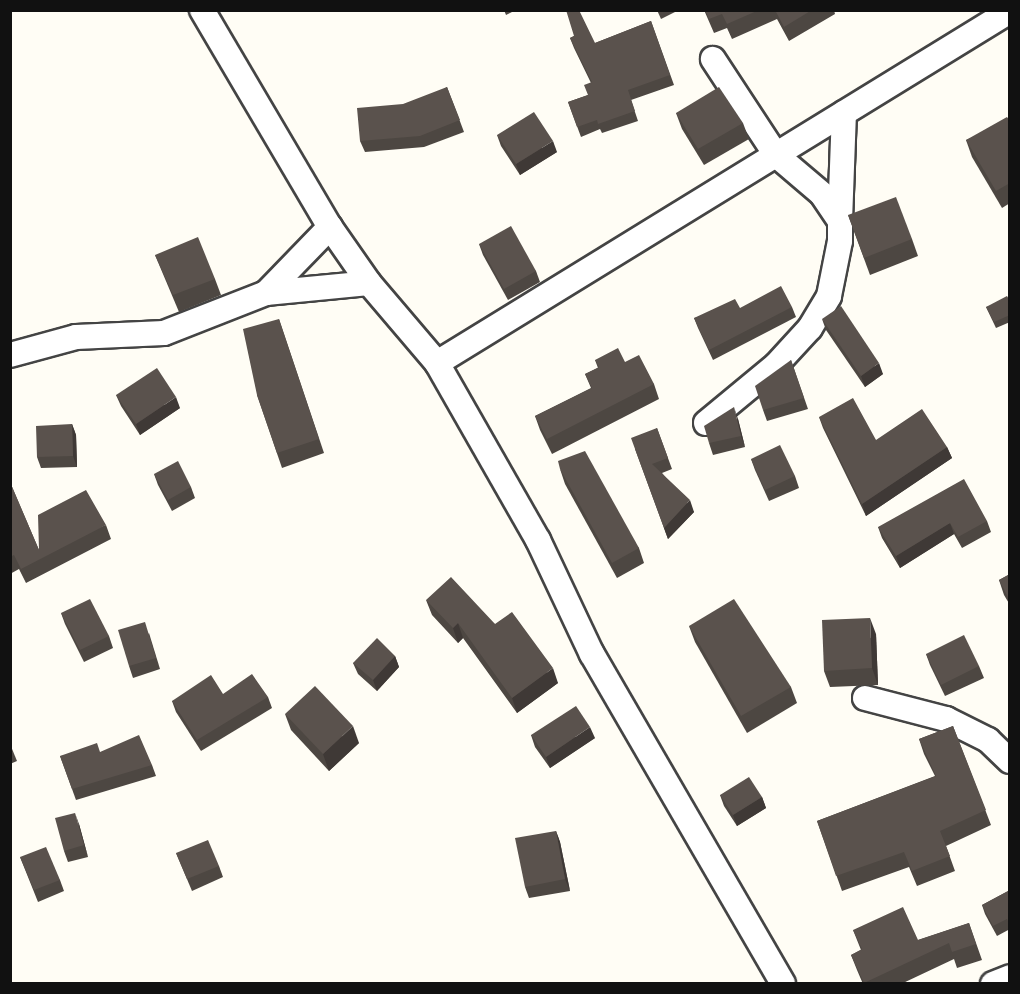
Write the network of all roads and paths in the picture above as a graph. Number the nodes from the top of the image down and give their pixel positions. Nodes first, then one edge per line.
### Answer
1 (202, 10) edge
2 (1010, 11) edge
3 (713, 59) dead end
4 (844, 113) junction
5 (776, 155) junction
6 (840, 221) junction
7 (330, 226) junction
8 (369, 283) junction
9 (266, 293) junction
10 (10, 354) edge
11 (437, 363) junction
12 (706, 423) edge
13 (866, 698) dead end
14 (1010, 761) edge
15 (1010, 977) edge
16 (783, 984) edge
17 (993, 984) edge

1 - 7 street
2 - 4 street
3 - 5 street
4 - 5 street
4 - 6 street
5 - 6 street
5 - 11 street
6 - 12 street
7 - 8 street
7 - 9 street
8 - 9 street
8 - 11 street
9 - 10 street
11 - 16 street
13 - 14 street
15 - 17 street

